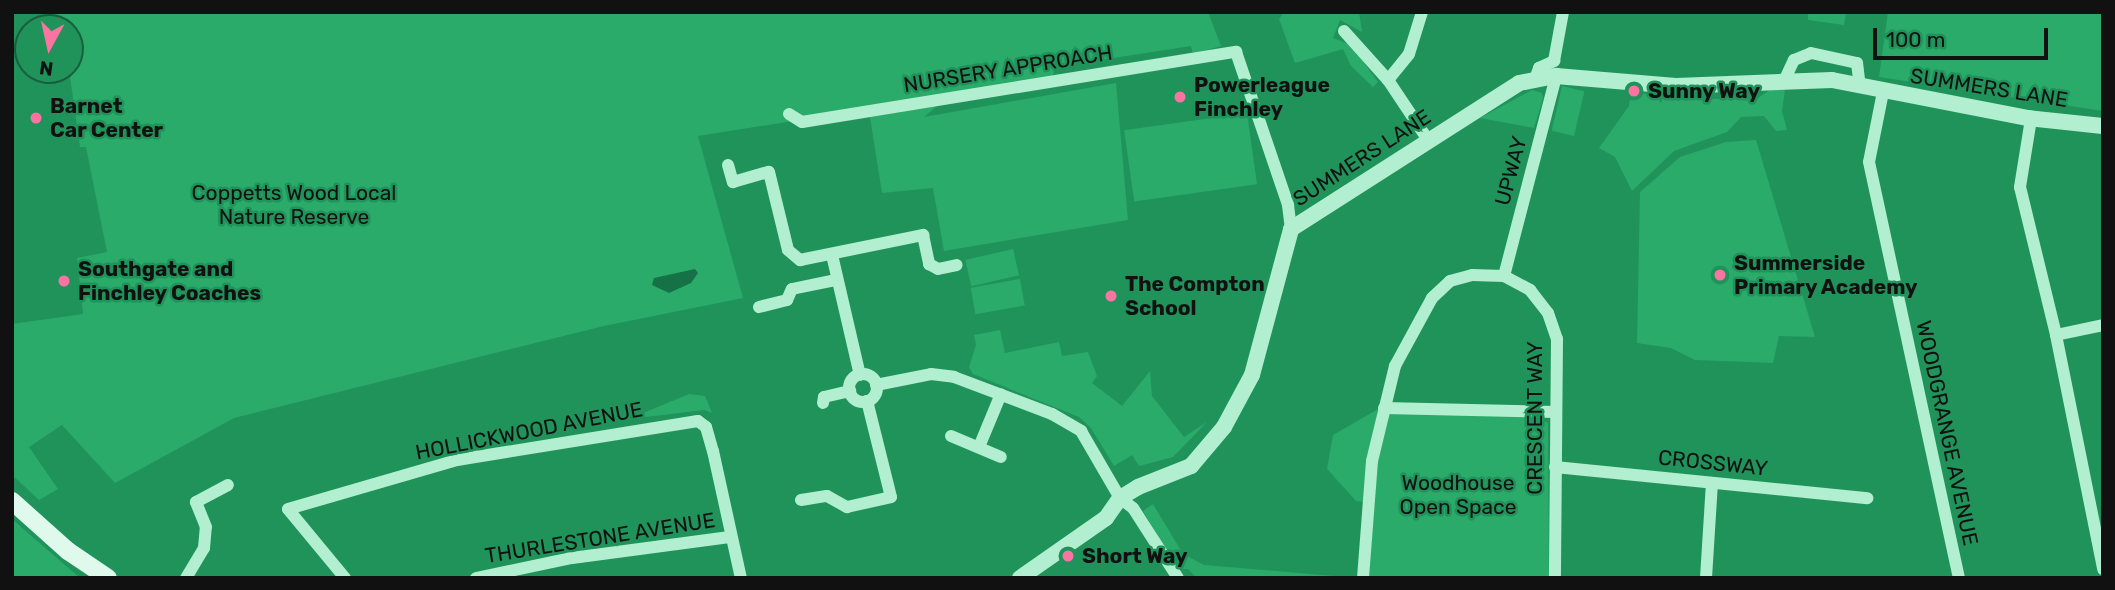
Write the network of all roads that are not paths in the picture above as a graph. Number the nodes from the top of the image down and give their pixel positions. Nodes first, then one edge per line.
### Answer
1 (1422, 12) edge
2 (1563, 12) edge
3 (1344, 31) dead end
4 (1556, 76) junction
5 (1535, 79) junction
6 (1785, 79) junction
7 (1388, 80) junction
8 (1860, 86) junction
9 (1883, 92) junction
10 (789, 114) dead end
11 (2031, 119) junction
12 (2103, 126) edge
13 (1428, 140) junction
14 (728, 165) dead end
15 (1291, 229) junction
16 (832, 255) junction
17 (957, 265) dead end
18 (1504, 275) junction
19 (835, 280) junction
20 (759, 307) dead end
21 (2103, 325) edge
22 (2056, 335) junction
23 (860, 375) junction
24 (876, 385) junction
25 (850, 391) junction
26 (1001, 394) junction
27 (867, 401) junction
28 (823, 402) dead end
29 (1384, 408) junction
30 (1555, 412) junction
31 (951, 436) dead end
32 (979, 447) junction
33 (1001, 457) dead end
34 (1555, 467) junction
35 (1712, 483) junction
36 (228, 485) dead end
37 (1121, 498) junction
38 (1867, 498) dead end
39 (802, 500) dead end
40 (12, 501) edge
41 (2099, 536) edge
42 (730, 537) junction
43 (2103, 569) edge
44 (108, 578) edge
45 (187, 578) edge
46 (345, 578) edge
47 (476, 578) edge
48 (741, 578) edge
49 (1020, 578) edge
50 (1178, 578) edge
51 (1363, 578) edge
52 (1555, 578) edge
53 (1706, 578) edge
54 (1959, 578) edge

1 - 7 street
2 - 5 street, SUMMERS LANE
3 - 7 street
4 - 5 street, SUMMERS LANE
4 - 6 street, SUMMERS LANE
4 - 18 street, UPWAY
5 - 13 street, SUMMERS LANE
6 - 8 street, SUMMERS LANE
6 - 8 street
7 - 13 street
8 - 9 street, SUMMERS LANE
9 - 11 street, SUMMERS LANE
9 - 54 street, WOODGRANGE AVENUE
10 - 15 street, NURSERY APPROACH
11 - 12 street, SUMMERS LANE
11 - 22 street
13 - 15 street, SUMMERS LANE
14 - 16 street
15 - 37 street, SUMMERS LANE
16 - 17 street
16 - 19 street
18 - 29 street
18 - 30 street, CRESCENT WAY
19 - 20 street
19 - 23 street
21 - 22 street
22 - 41 street
23 - 24 street
23 - 25 street
24 - 26 street
24 - 27 street
25 - 27 street
25 - 28 street
26 - 32 street
26 - 37 street
27 - 39 street
29 - 30 street
29 - 51 street
30 - 34 street, CRESCENT WAY
31 - 32 street
32 - 33 street
34 - 35 street, CROSSWAY
34 - 52 street, CRESCENT WAY
35 - 38 street, CROSSWAY
35 - 53 street
36 - 45 street
37 - 49 street, SUMMERS LANE
37 - 50 street
40 - 44 main road
41 - 43 street
42 - 46 street, HOLLICKWOOD AVENUE
42 - 47 street, THURLESTONE AVENUE
42 - 48 street

